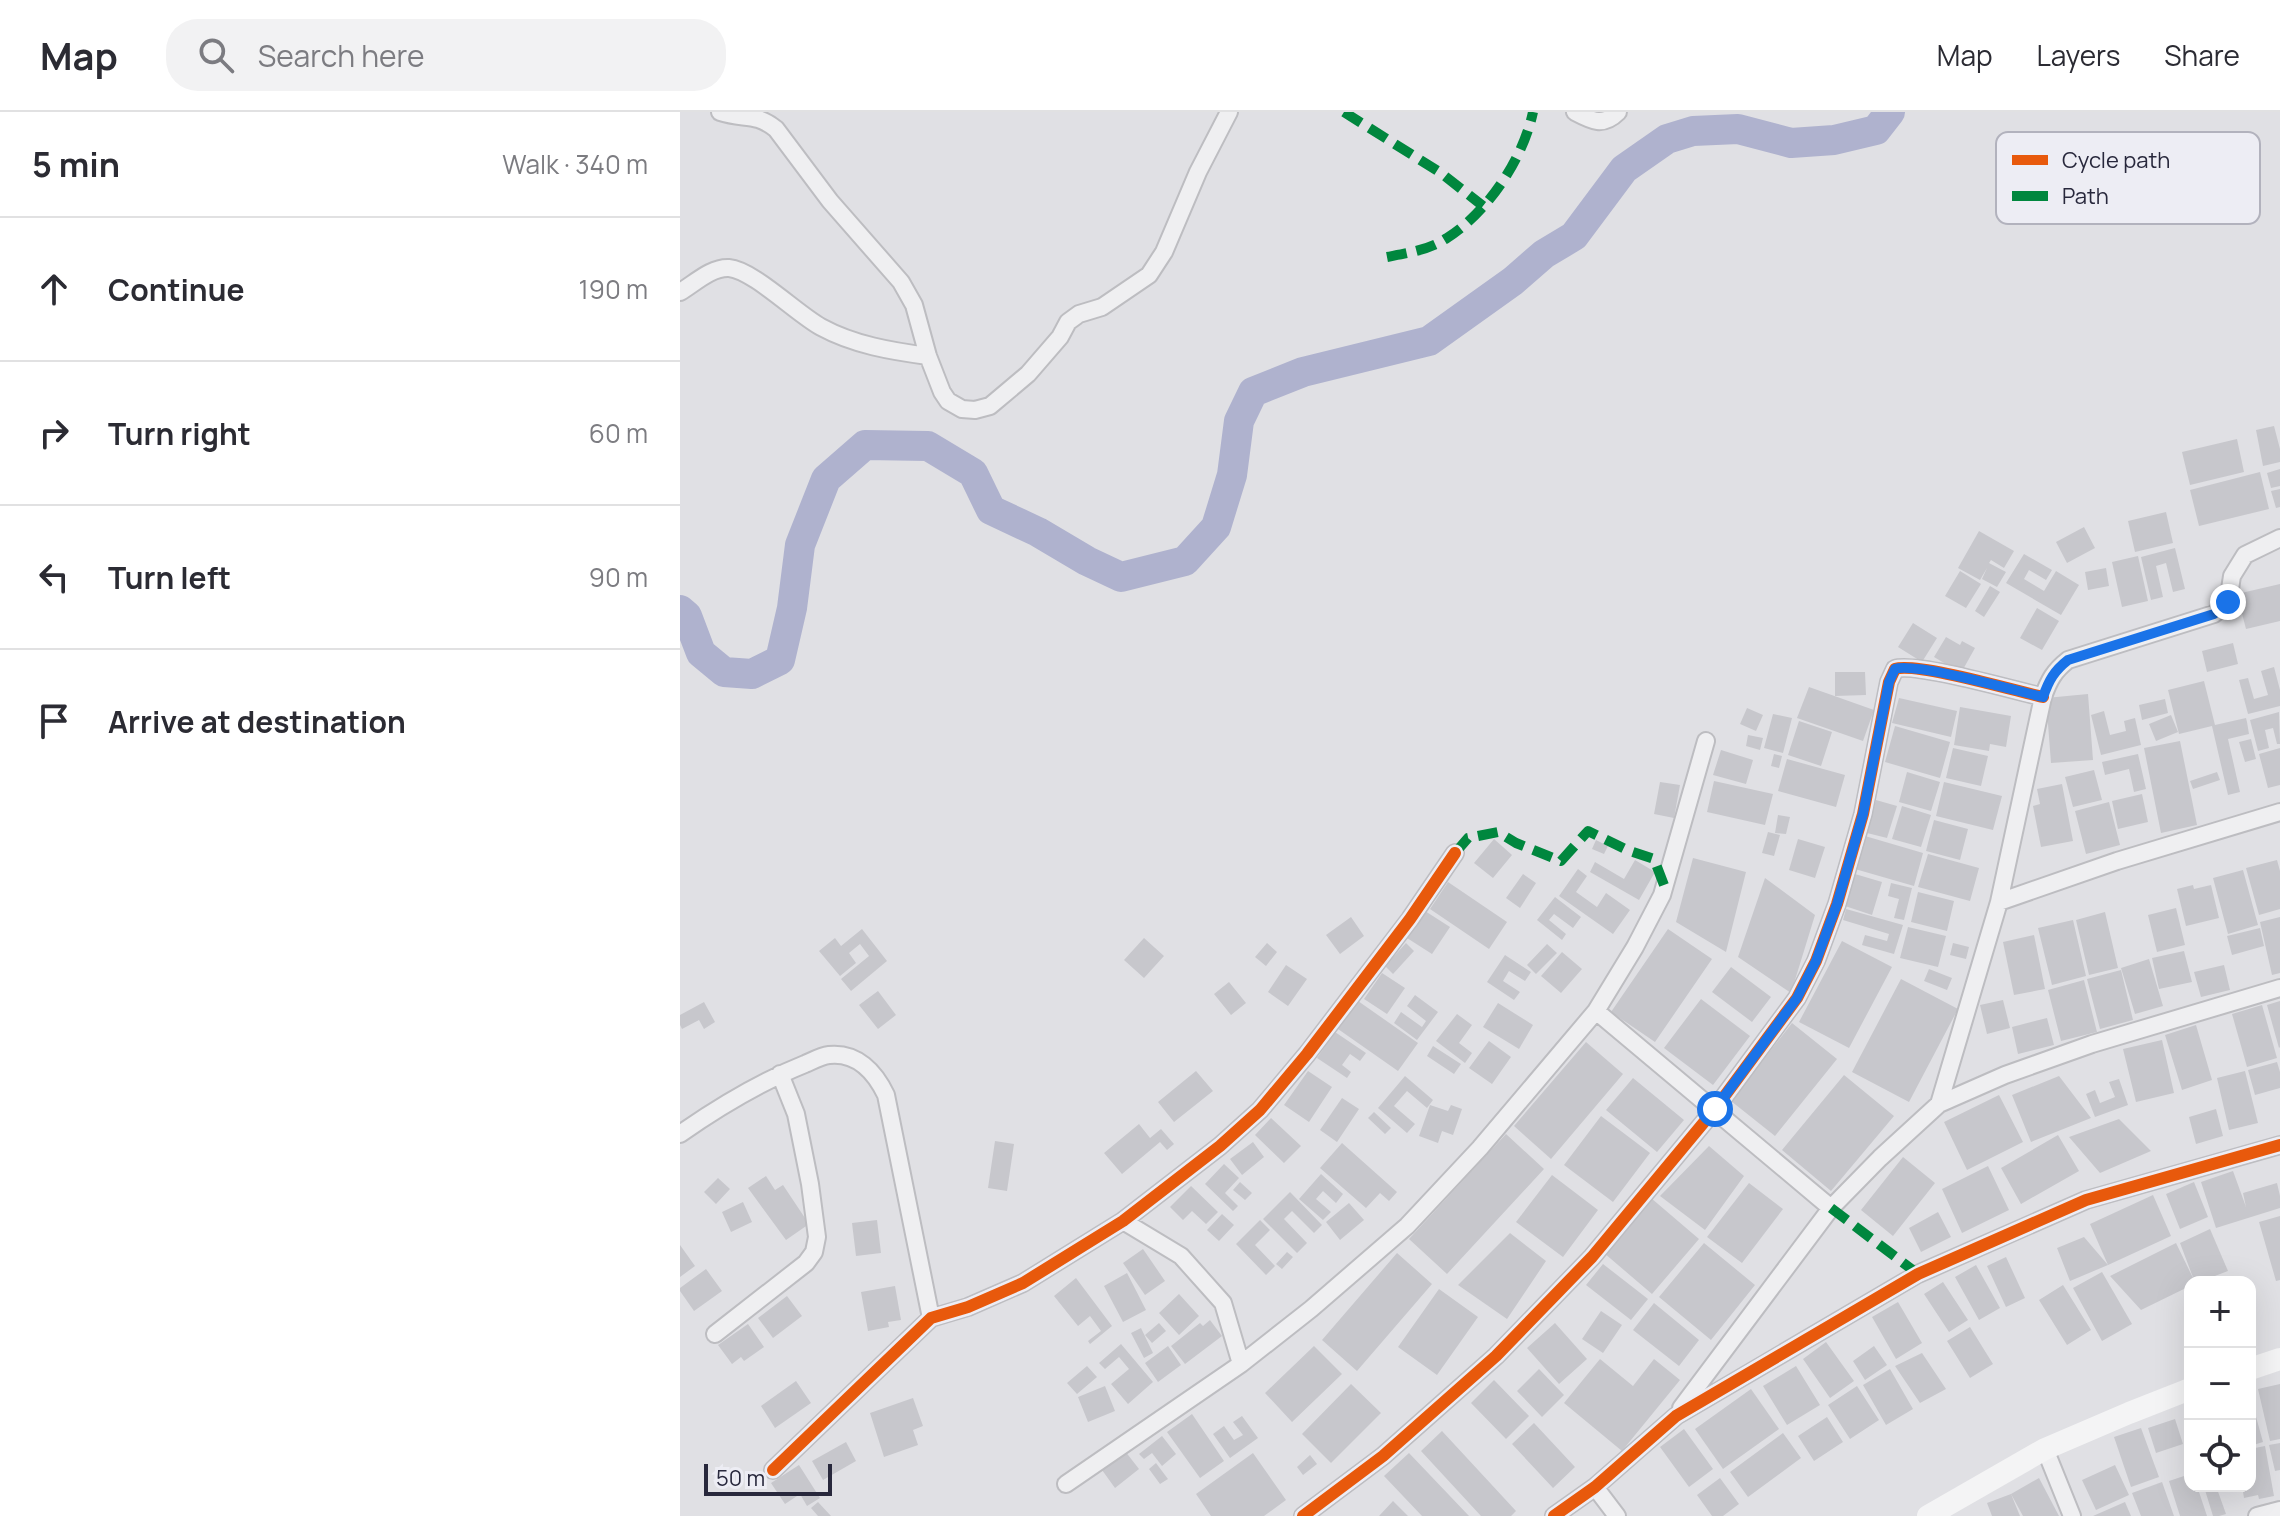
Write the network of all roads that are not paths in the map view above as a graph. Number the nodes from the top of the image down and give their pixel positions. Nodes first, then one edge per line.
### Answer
1 (720, 112) edge
2 (1229, 112) edge
3 (1575, 112) edge
4 (1618, 112) edge
5 (681, 289) edge
6 (928, 356) junction
7 (2280, 538) edge
8 (2043, 697) junction
9 (1706, 741) dead end
10 (2280, 812) edge
11 (1455, 853) dead end
12 (1999, 902) junction
13 (2280, 988) edge
14 (1596, 1011) junction
15 (780, 1074) junction
16 (1939, 1104) junction
17 (1715, 1109) junction
18 (680, 1134) edge
19 (2280, 1145) edge
20 (1831, 1208) junction
21 (1123, 1221) junction
22 (931, 1318) junction
23 (715, 1334) dead end
24 (2280, 1359) edge
25 (1241, 1364) junction
26 (2256, 1367) edge
27 (2184, 1391) edge
28 (1676, 1416) junction
29 (2045, 1449) junction
30 (773, 1470) dead end
31 (1066, 1484) dead end
32 (1595, 1487) junction
33 (2280, 1510) edge
34 (1303, 1516) edge
35 (1554, 1516) edge
36 (1617, 1516) edge
37 (1928, 1516) edge
38 (2072, 1516) edge
39 (2257, 1516) edge

1 - 6 street
2 - 6 street
3 - 4 street
5 - 6 street
7 - 8 street
8 - 12 street
8 - 17 street
9 - 14 street
10 - 12 street
11 - 21 street
12 - 16 street
13 - 16 street
14 - 17 street
14 - 25 street
15 - 18 street
15 - 22 street
15 - 23 street
16 - 20 street
17 - 20 street
17 - 34 street
19 - 28 street
20 - 28 street
21 - 22 street
21 - 25 street
22 - 30 street
24 - 26 street
25 - 31 street
27 - 29 street
28 - 32 street
29 - 37 street
29 - 38 street
32 - 35 street
32 - 36 street
33 - 39 street

